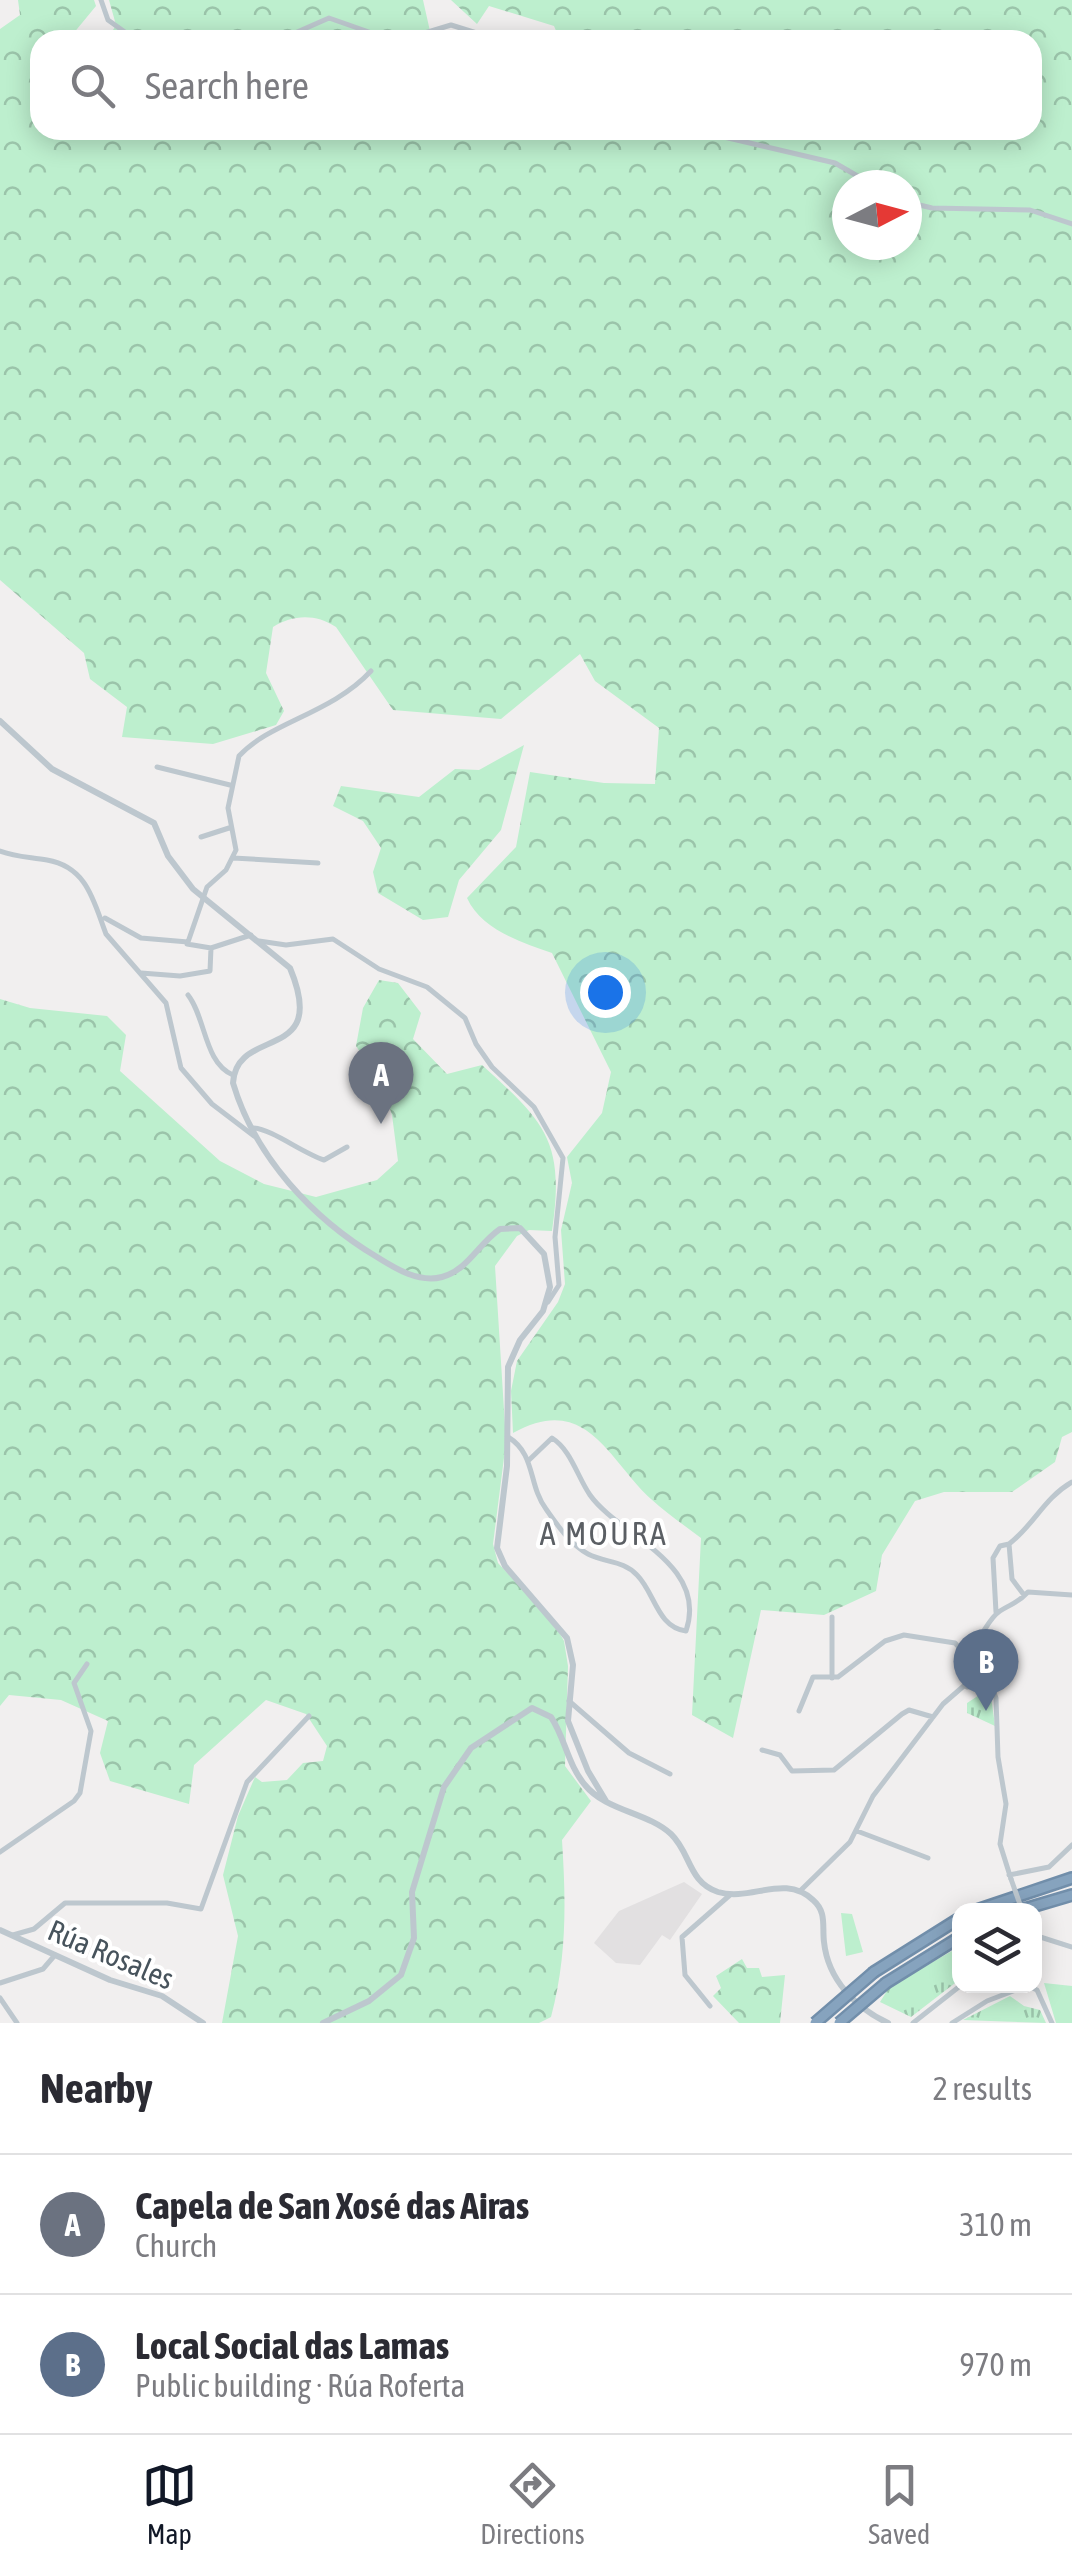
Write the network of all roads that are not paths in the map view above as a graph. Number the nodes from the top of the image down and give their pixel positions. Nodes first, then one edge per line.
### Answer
1 (101, 0) edge
2 (122, 30) edge
3 (302, 30) edge
4 (363, 30) edge
5 (433, 30) edge
6 (467, 30) edge
7 (738, 140) edge
8 (848, 170) edge
9 (922, 206) edge
10 (1072, 224) edge
11 (371, 671) dead end
12 (0, 722) edge
13 (157, 767) dead end
14 (230, 785) junction
15 (229, 828) junction
16 (201, 838) dead end
17 (0, 851) edge
18 (233, 858) junction
19 (318, 863) dead end
20 (202, 899) junction
21 (105, 918) junction
22 (251, 936) junction
23 (259, 941) junction
24 (186, 944) junction
25 (212, 948) junction
26 (141, 973) junction
27 (188, 995) dead end
28 (233, 1075) junction
29 (255, 1132) junction
30 (348, 1147) dead end
31 (548, 1302) junction
32 (508, 1437) junction
33 (529, 1460) junction
34 (1072, 1482) edge
35 (1009, 1544) junction
36 (1024, 1595) junction
37 (1072, 1595) edge
38 (996, 1615) junction
39 (832, 1617) dead end
40 (976, 1644) junction
41 (965, 1648) junction
42 (976, 1660) junction
43 (87, 1664) dead end
44 (832, 1678) junction
45 (988, 1684) junction
46 (960, 1691) junction
47 (569, 1701) junction
48 (799, 1711) dead end
49 (309, 1716) dead end
50 (932, 1717) junction
51 (762, 1750) dead end
52 (670, 1774) dead end
53 (606, 1800) junction
54 (857, 1831) junction
55 (1072, 1845) edge
56 (0, 1852) edge
57 (928, 1858) dead end
58 (1010, 1877) junction
59 (1072, 1878) edge
60 (801, 1890) junction
61 (720, 1892) junction
62 (730, 1894) junction
63 (1072, 1895) edge
64 (998, 1903) edge
65 (1019, 1903) edge
66 (1042, 1904) edge
67 (717, 1906) junction
68 (952, 1923) edge
69 (0, 1930) edge
70 (12, 1935) junction
71 (1042, 1938) edge
72 (952, 1942) edge
73 (1072, 1947) edge
74 (54, 1956) junction
75 (0, 1984) edge
76 (952, 1992) edge
77 (1003, 1993) edge
78 (1038, 1993) edge
79 (0, 1998) edge
80 (710, 2006) dead end
81 (17, 2023) edge
82 (203, 2023) edge
83 (322, 2023) edge
84 (815, 2023) edge
85 (839, 2023) edge
86 (888, 2023) edge
87 (913, 2023) edge
88 (952, 2023) edge
89 (1052, 2023) edge

1 - 2 street
3 - 4 street
5 - 6 street
7 - 8 street
9 - 10 street
11 - 14 street
12 - 20 street
13 - 14 street
14 - 15 street
15 - 16 street
15 - 18 street
17 - 21 street
18 - 19 street
18 - 20 street
20 - 22 street
20 - 24 street
21 - 24 street
21 - 26 street
22 - 23 street
22 - 25 street
23 - 28 street
23 - 31 street
24 - 25 street
25 - 26 street
26 - 29 street
27 - 28 street
28 - 29 street
29 - 30 street
29 - 31 street
31 - 32 street
32 - 33 street
32 - 47 street
33 - 33 street
34 - 35 street
35 - 36 street
35 - 38 street
36 - 37 street
36 - 38 street
38 - 40 street
39 - 44 street
40 - 41 street
40 - 42 street
41 - 42 street
41 - 44 street
42 - 45 street
42 - 46 street
43 - 56 street
44 - 48 street
45 - 46 street
45 - 58 street
46 - 50 street
47 - 52 street
47 - 53 street
49 - 70 street
50 - 51 street
50 - 54 street
53 - 61 street
53 - 83 street
54 - 57 street
54 - 60 street
55 - 58 street
58 - 65 street, bridge
59 - 64 highway
60 - 62 street
60 - 86 street
61 - 62 street
61 - 67 street
62 - 67 street
63 - 66 highway
67 - 80 street
68 - 84 highway, bridge
69 - 70 street, Rúa Rosales
70 - 74 street, Rúa Rosales
71 - 73 street
72 - 85 highway, bridge
74 - 75 street
74 - 82 street, Rúa Rosales
76 - 87 street
77 - 88 street
78 - 89 street
79 - 81 street

